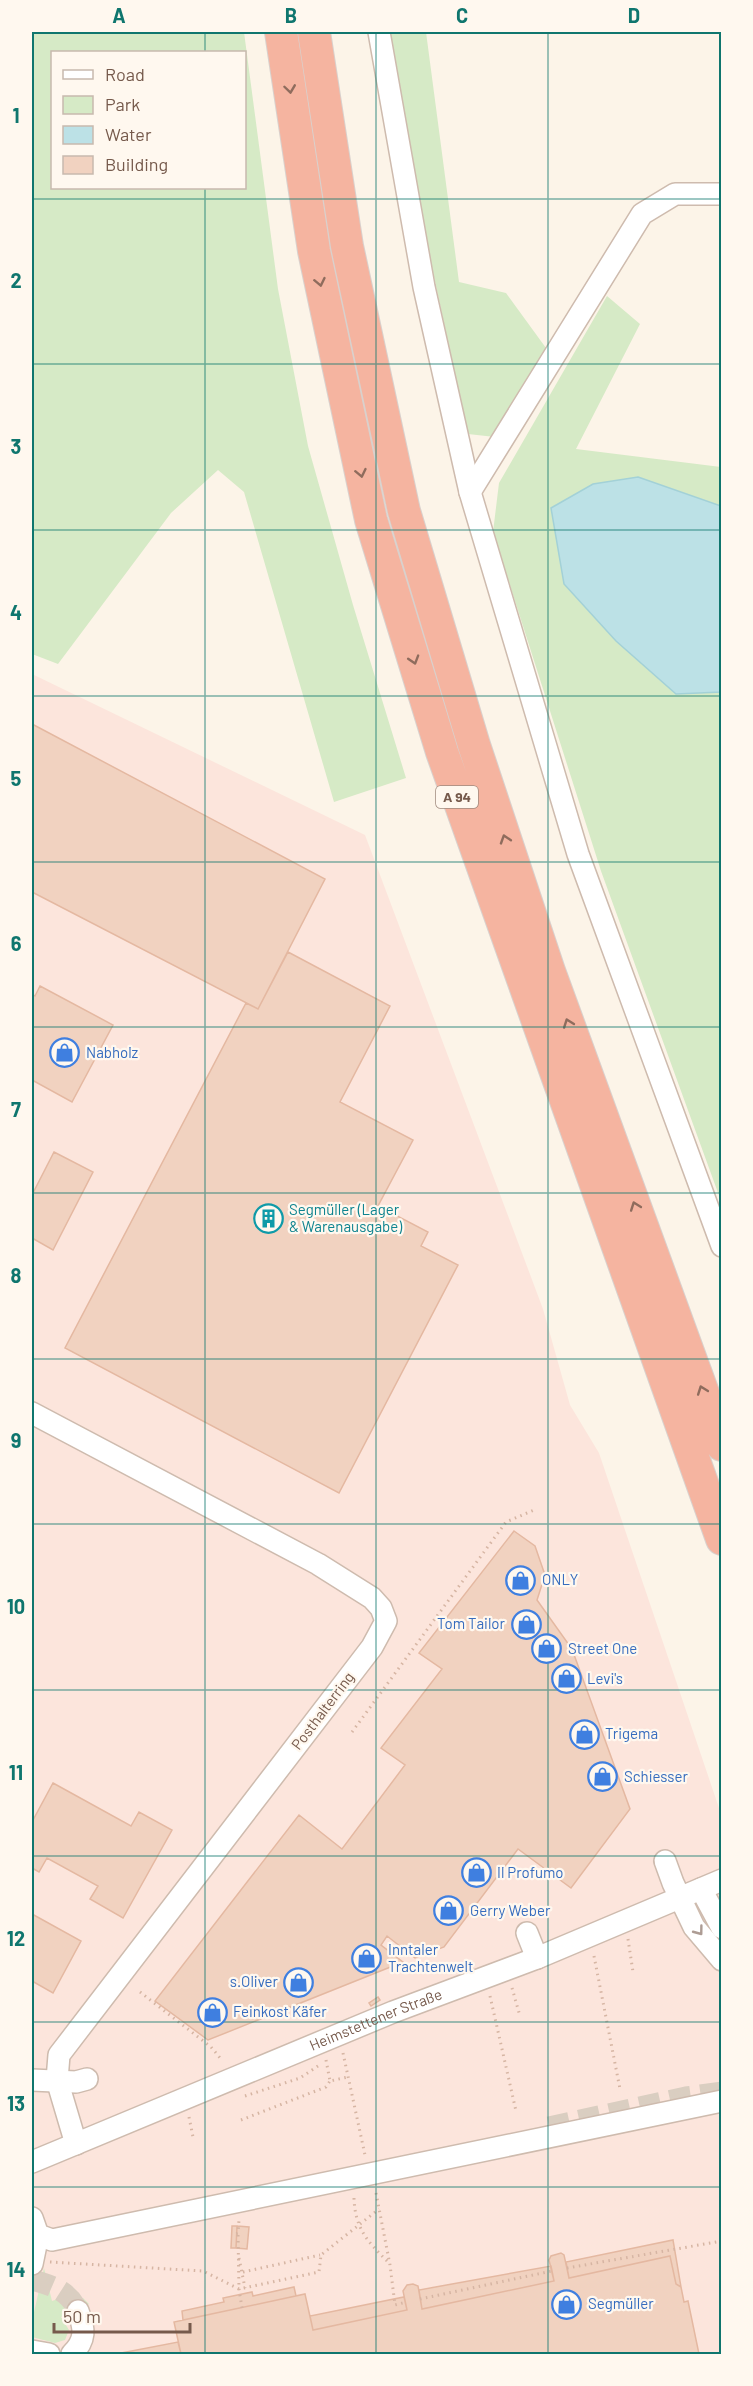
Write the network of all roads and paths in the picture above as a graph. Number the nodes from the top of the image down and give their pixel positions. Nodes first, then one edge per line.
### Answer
1 (281, 32) edge
2 (314, 32) edge
3 (378, 32) edge
4 (722, 194) edge
5 (470, 492) junction
6 (722, 1246) edge
7 (32, 1413) edge
8 (722, 1445) edge
9 (534, 1510) dead end
10 (722, 1539) edge
11 (352, 1732) dead end
12 (665, 1861) dead end
13 (722, 1880) edge
14 (700, 1889) junction
15 (680, 1898) junction
16 (722, 1928) edge
17 (527, 1933) dead end
18 (627, 1937) dead end
19 (593, 1951) dead end
20 (537, 1958) junction
21 (722, 1960) edge
22 (633, 1972) dead end
23 (511, 1983) dead end
24 (140, 1992) dead end
25 (489, 1992) dead end
26 (520, 2016) dead end
27 (221, 2059) dead end
28 (326, 2060) dead end
29 (348, 2077) dead end
30 (87, 2079) dead end
31 (32, 2080) edge
32 (57, 2080) junction
33 (330, 2081) junction
34 (620, 2089) dead end
35 (722, 2101) edge
36 (516, 2111) dead end
37 (189, 2117) dead end
38 (241, 2120) dead end
39 (193, 2137) dead end
40 (76, 2144) junction
41 (32, 2162) edge
42 (354, 2201) dead end
43 (380, 2208) dead end
44 (239, 2215) dead end
45 (358, 2226) junction
46 (34, 2227) edge
47 (722, 2241) edge
48 (237, 2253) junction
49 (321, 2255) junction
50 (32, 2263) edge
51 (390, 2265) dead end
52 (567, 2268) dead end
53 (552, 2271) dead end
54 (243, 2272) junction
55 (245, 2288) junction
56 (238, 2289) junction
57 (420, 2299) dead end
58 (242, 2308) dead end
59 (78, 2311) tunnel mouth
60 (32, 2351) edge
61 (49, 2355) edge
62 (72, 2355) edge

1 -> 10 highway, A 94
8 -> 2 highway, A 94
3 - 5 street
4 - 5 street
5 - 6 street
7 - 32 street, Posthalterring
9 - 11 path
12 - 15 street
13 - 14 street, Heimstettener Straße
14 - 15 street, Heimstettener Straße
14 - 16 street
15 - 20 street, Heimstettener Straße
15 -> 21 street
17 - 20 street
18 - 22 path
19 - 34 path
20 - 40 street, Heimstettener Straße
23 - 26 path
24 - 27 path
25 - 36 path
28 - 33 path
29 - 33 path
30 - 32 street
31 - 32 street
32 - 40 street, Posthalterring
33 - 38 path
35 - 46 street
37 - 39 path
40 - 41 street, Heimstettener Straße
42 - 45 path
43 - 45 path
44 - 48 path
45 - 49 path
45 - 51 path
46 - 50 street
47 - 52 path
48 - 54 path
48 - 56 path
49 - 54 path
49 - 55 path
50 - 56 path
53 - 57 path
54 - 55 path
55 - 56 path
56 - 58 path
59 - 62 street
60 - 61 street

